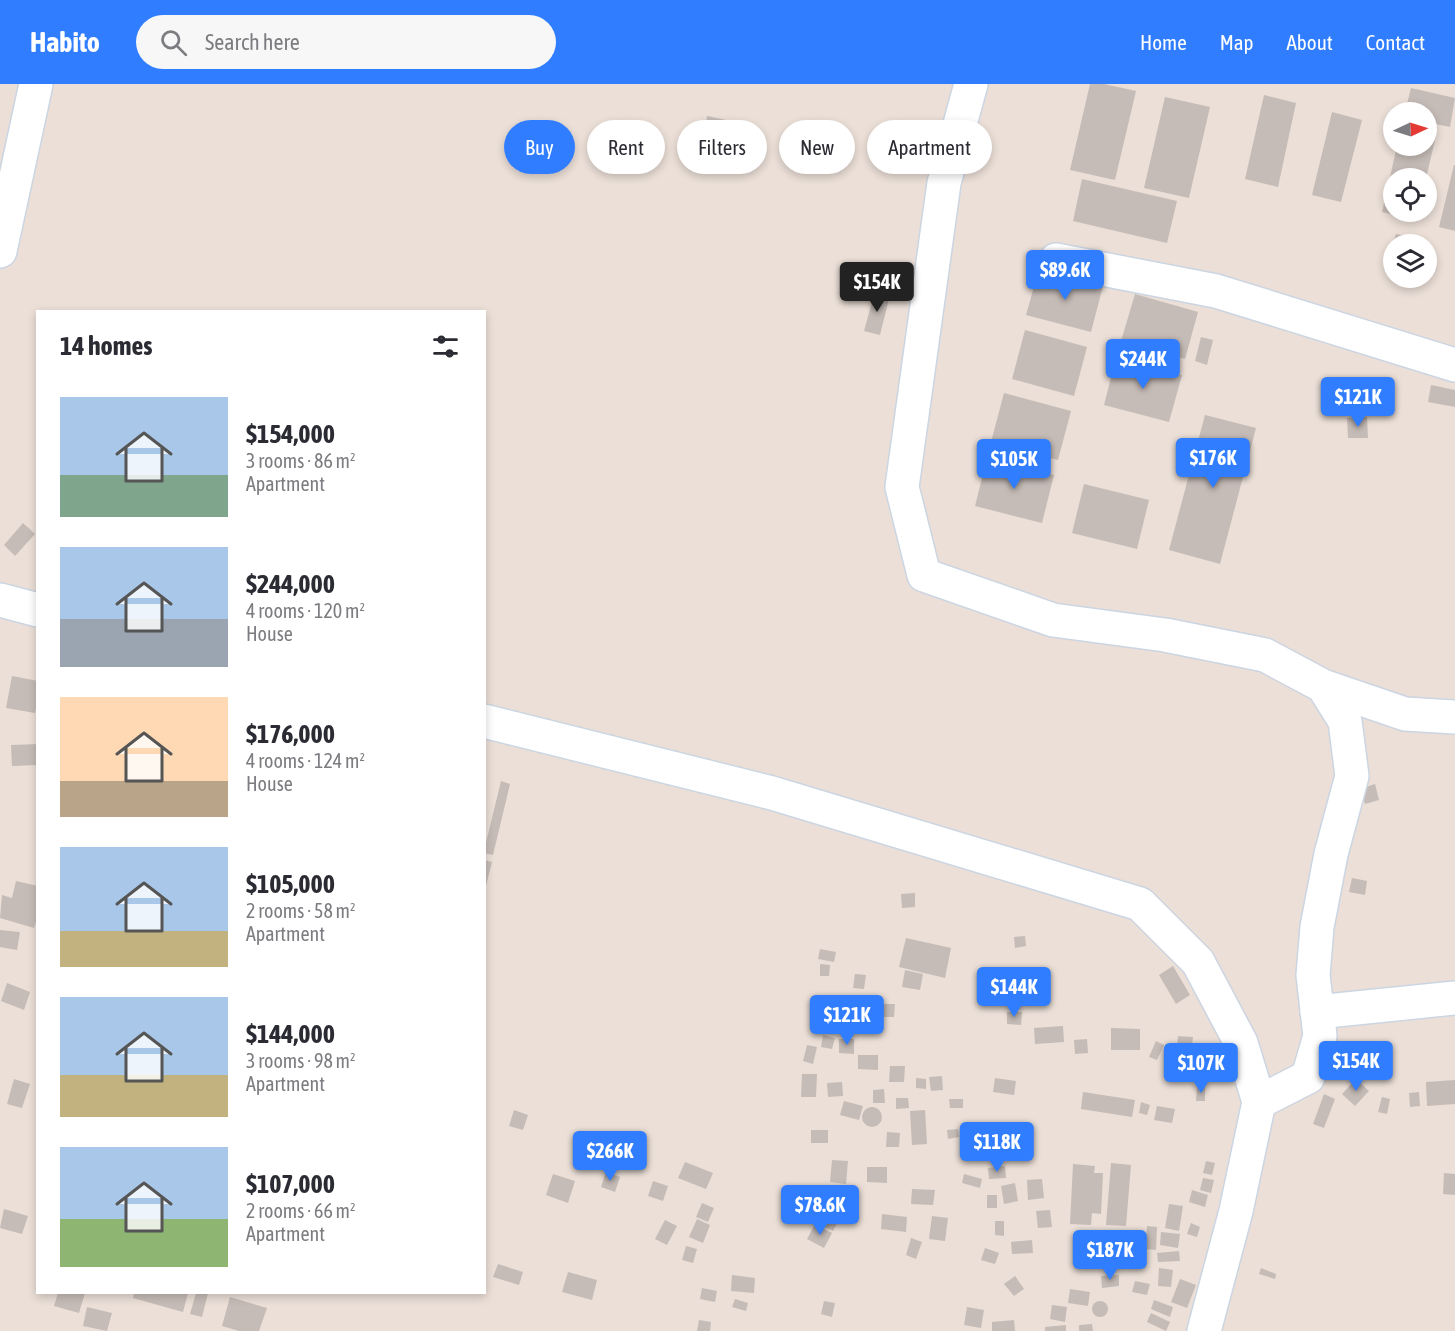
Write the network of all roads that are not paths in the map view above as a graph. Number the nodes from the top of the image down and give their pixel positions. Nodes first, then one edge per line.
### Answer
1 (36, 84) edge
2 (971, 84) edge
3 (0, 251) edge
4 (1056, 260) dead end
5 (1455, 366) edge
6 (0, 600) edge
7 (36, 609) edge
8 (1323, 686) junction
9 (1455, 717) edge
10 (486, 722) edge
11 (1455, 998) edge
12 (1317, 1012) junction
13 (1259, 1102) junction
14 (1204, 1331) edge

1 - 3 street
2 - 8 street
4 - 5 street
6 - 7 street
8 - 9 street
8 - 12 street
10 - 13 street
11 - 12 street
12 - 13 street
13 - 14 street

